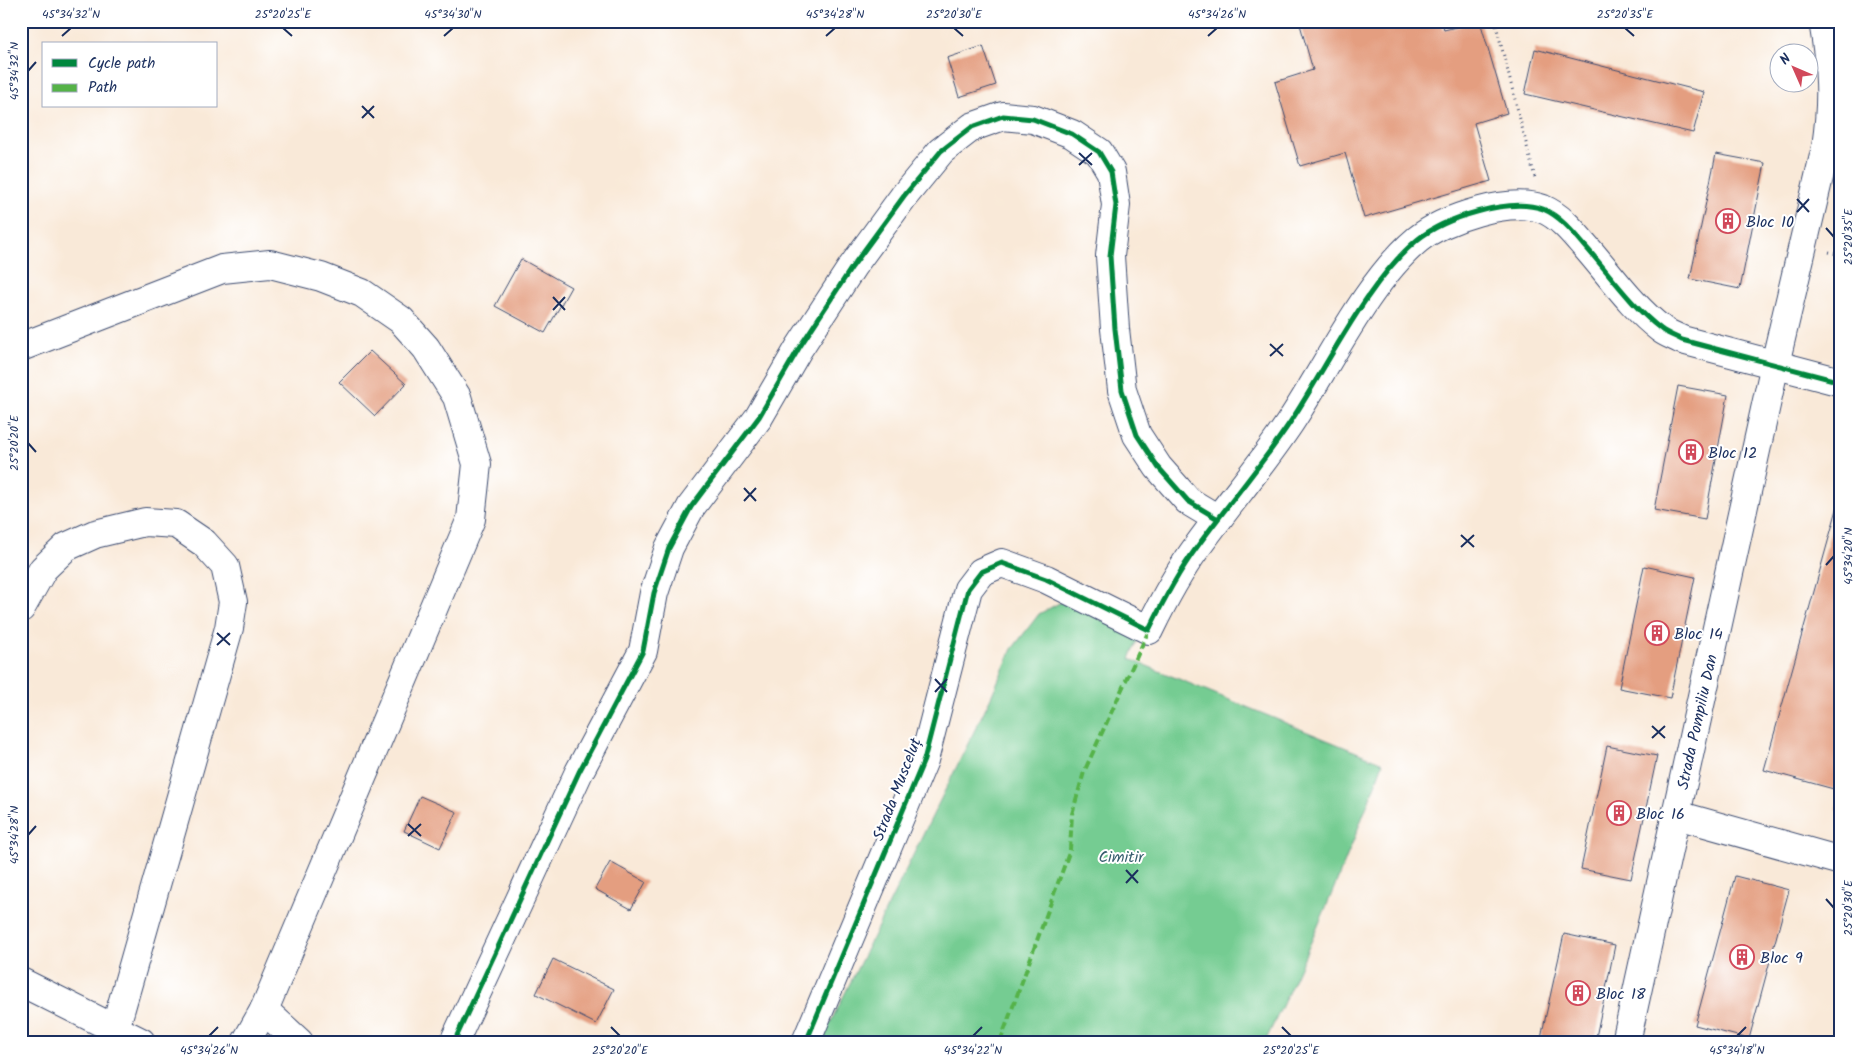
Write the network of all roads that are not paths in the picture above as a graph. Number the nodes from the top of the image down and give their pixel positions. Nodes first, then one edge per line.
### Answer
1 (1823, 21) edge
2 (21, 347) edge
3 (1775, 364) junction
4 (1841, 382) edge
5 (1218, 519) junction
6 (21, 608) edge
7 (1676, 815) junction
8 (1841, 861) edge
9 (21, 982) edge
10 (264, 1010) junction
11 (116, 1029) junction
12 (1628, 1041) edge
13 (141, 1042) edge
14 (246, 1042) edge
15 (299, 1042) edge
16 (454, 1042) edge
17 (806, 1042) edge

1 - 3 street, Strada Pompiliu Dan
2 - 10 street
3 - 4 street
3 - 5 street
3 - 7 street, Strada Pompiliu Dan
5 - 16 street
5 - 17 street, Strada Musceluț
6 - 11 street
7 - 8 street
7 - 12 street, Strada Pompiliu Dan
9 - 11 street
10 - 14 street
10 - 15 street
11 - 13 street

